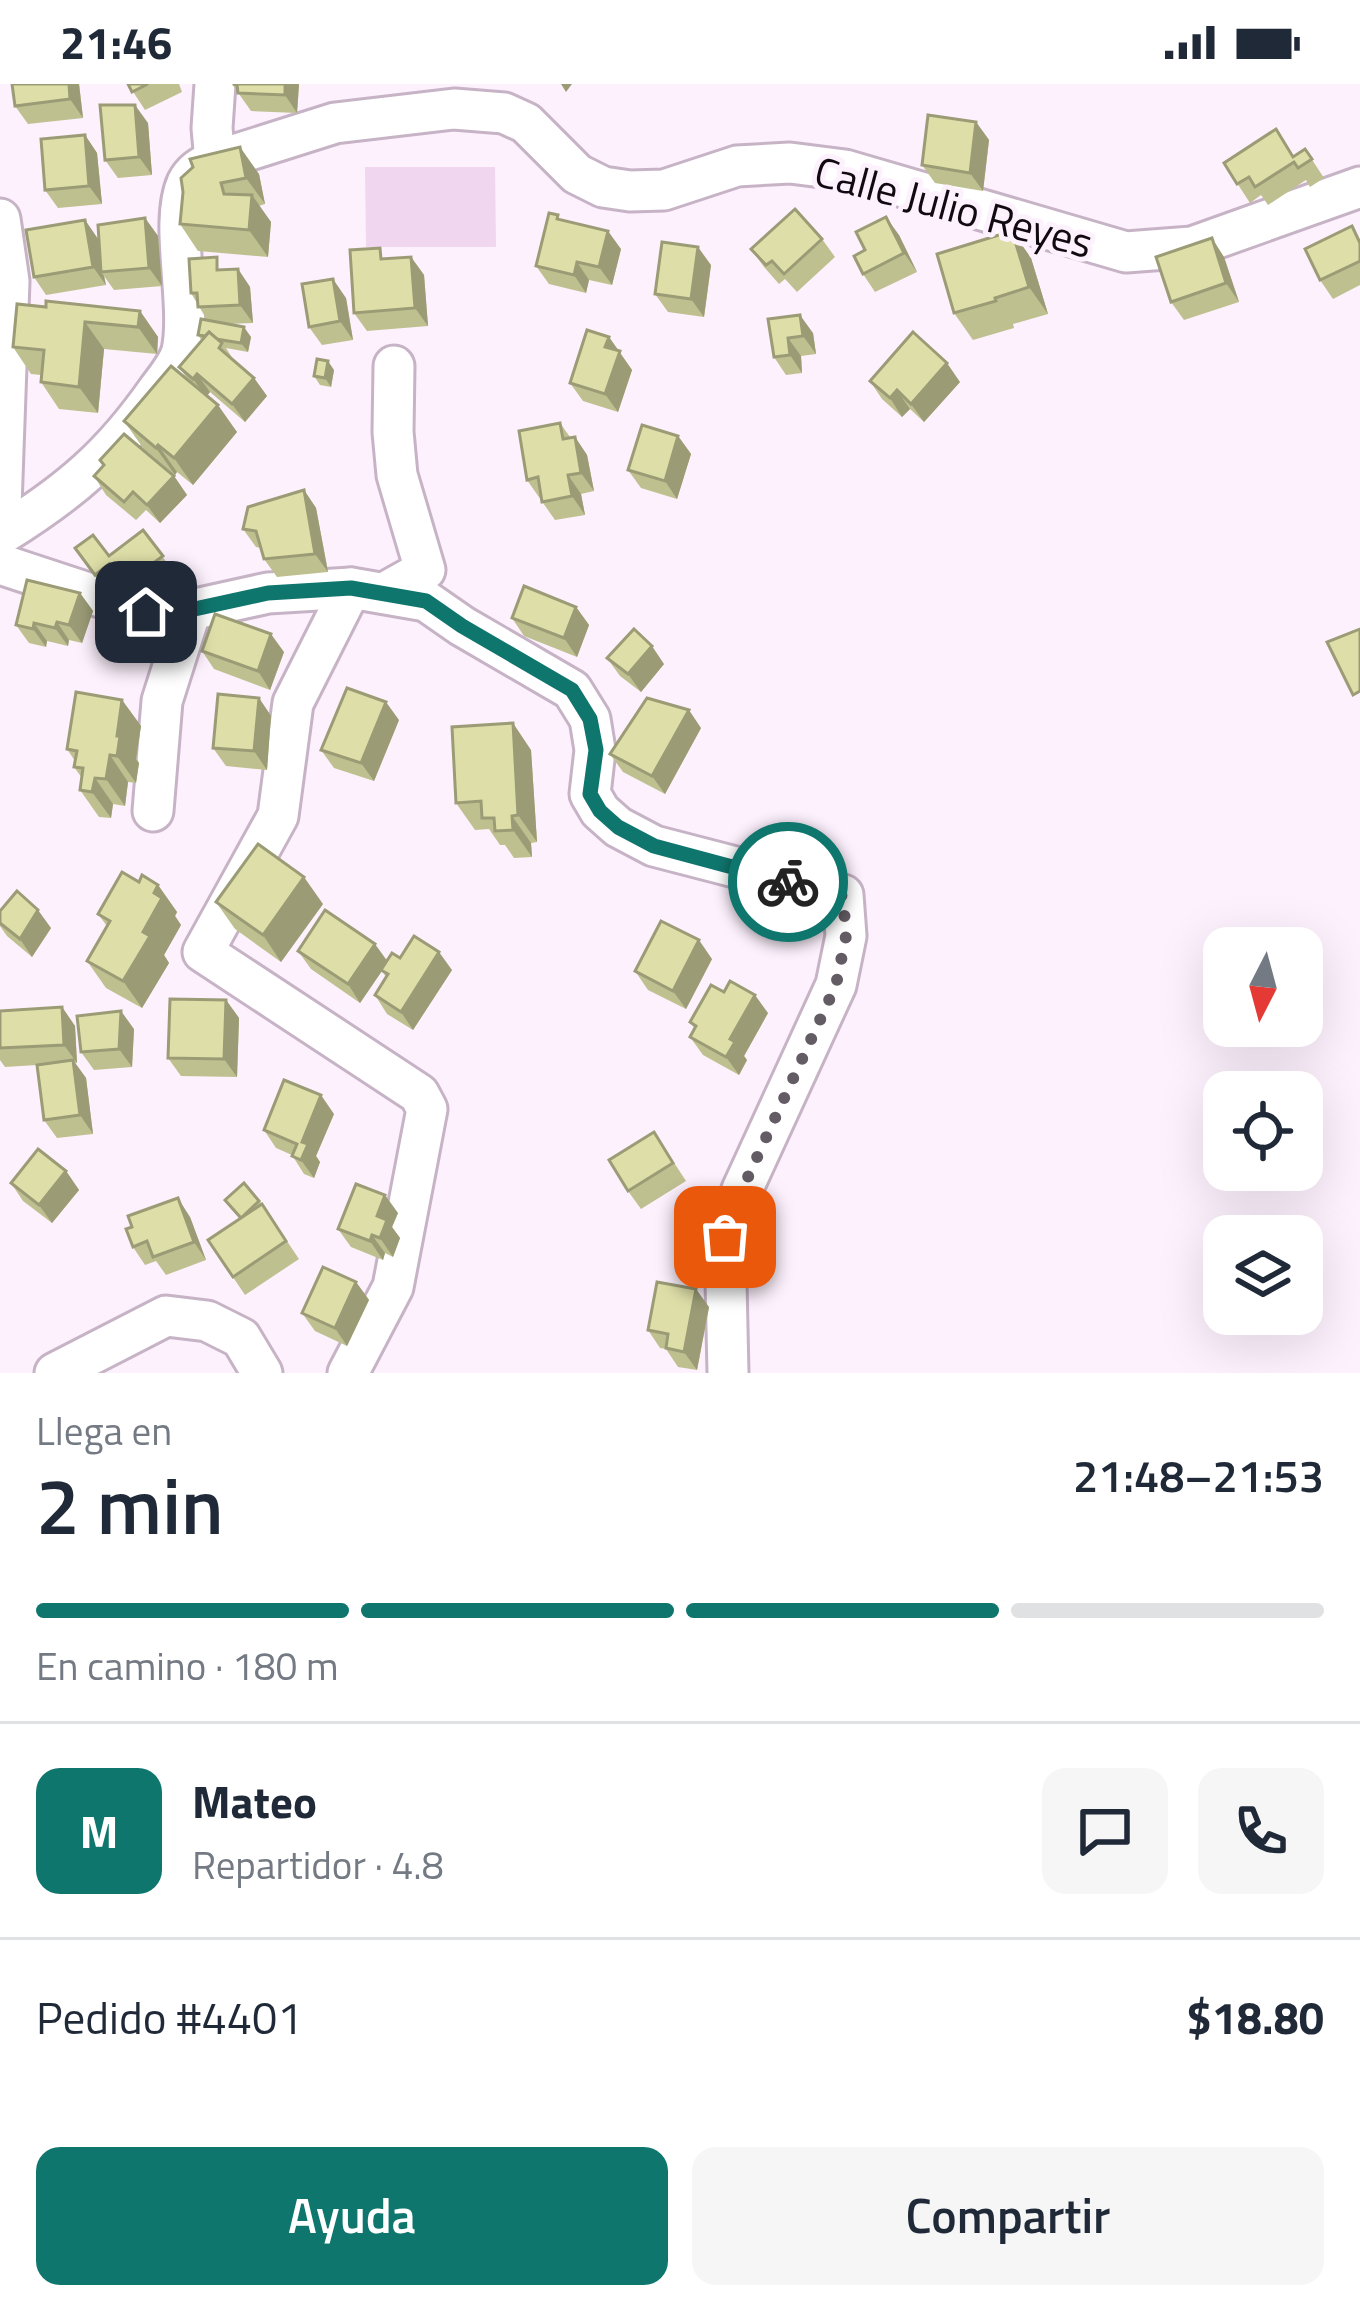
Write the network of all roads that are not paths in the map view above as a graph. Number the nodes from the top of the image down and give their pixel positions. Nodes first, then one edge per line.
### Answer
1 (214, 84) edge
2 (457, 96) edge
3 (215, 160) junction
4 (1360, 187) edge
5 (0, 219) edge
6 (394, 366) dead end
7 (1, 544) edge
8 (367, 591) junction
9 (190, 610) junction
10 (153, 811) dead end
11 (55, 1373) edge
12 (262, 1373) edge
13 (349, 1373) edge
14 (728, 1373) edge

1 - 3 street
2 - 3 street, Calle Julio Reyes
2 - 4 street, Calle Julio Reyes
3 - 7 street
5 - 7 street
6 - 8 street
7 - 9 street
8 - 9 street
8 - 13 street
8 - 14 street
9 - 10 street
11 - 12 street

